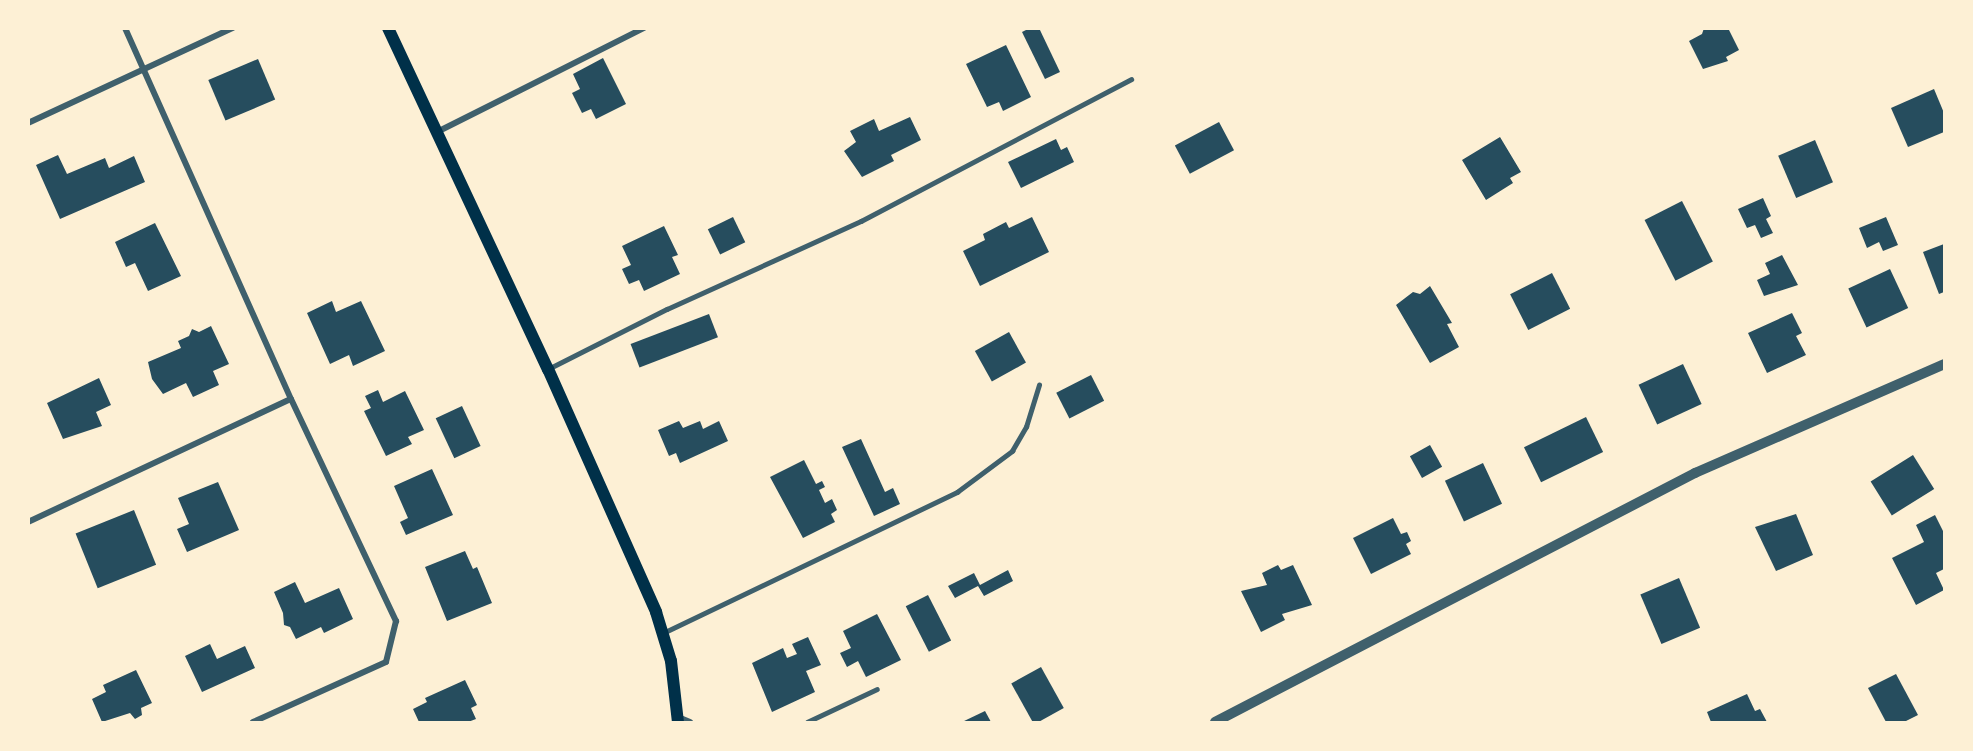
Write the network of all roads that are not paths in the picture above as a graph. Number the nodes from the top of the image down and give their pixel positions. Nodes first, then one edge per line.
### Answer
1 (126, 28) edge
2 (232, 28) edge
3 (388, 28) edge
4 (644, 28) edge
5 (145, 72) junction
6 (1131, 79) dead end
7 (28, 123) edge
8 (434, 133) junction
9 (1944, 364) edge
10 (548, 369) junction
11 (1039, 386) dead end
12 (291, 399) junction
13 (28, 522) edge
14 (662, 633) junction
15 (877, 689) dead end
16 (682, 721) edge
17 (254, 723) edge
18 (807, 723) edge
19 (1215, 723) edge

1 - 5 street
2 - 5 street
3 - 8 main road
4 - 8 street
5 - 7 street
5 - 12 street
6 - 10 lane
8 - 10 main road
9 - 19 street
10 - 14 main road
11 - 14 lane
12 - 13 street
12 - 17 street
14 - 16 main road
15 - 18 lane

